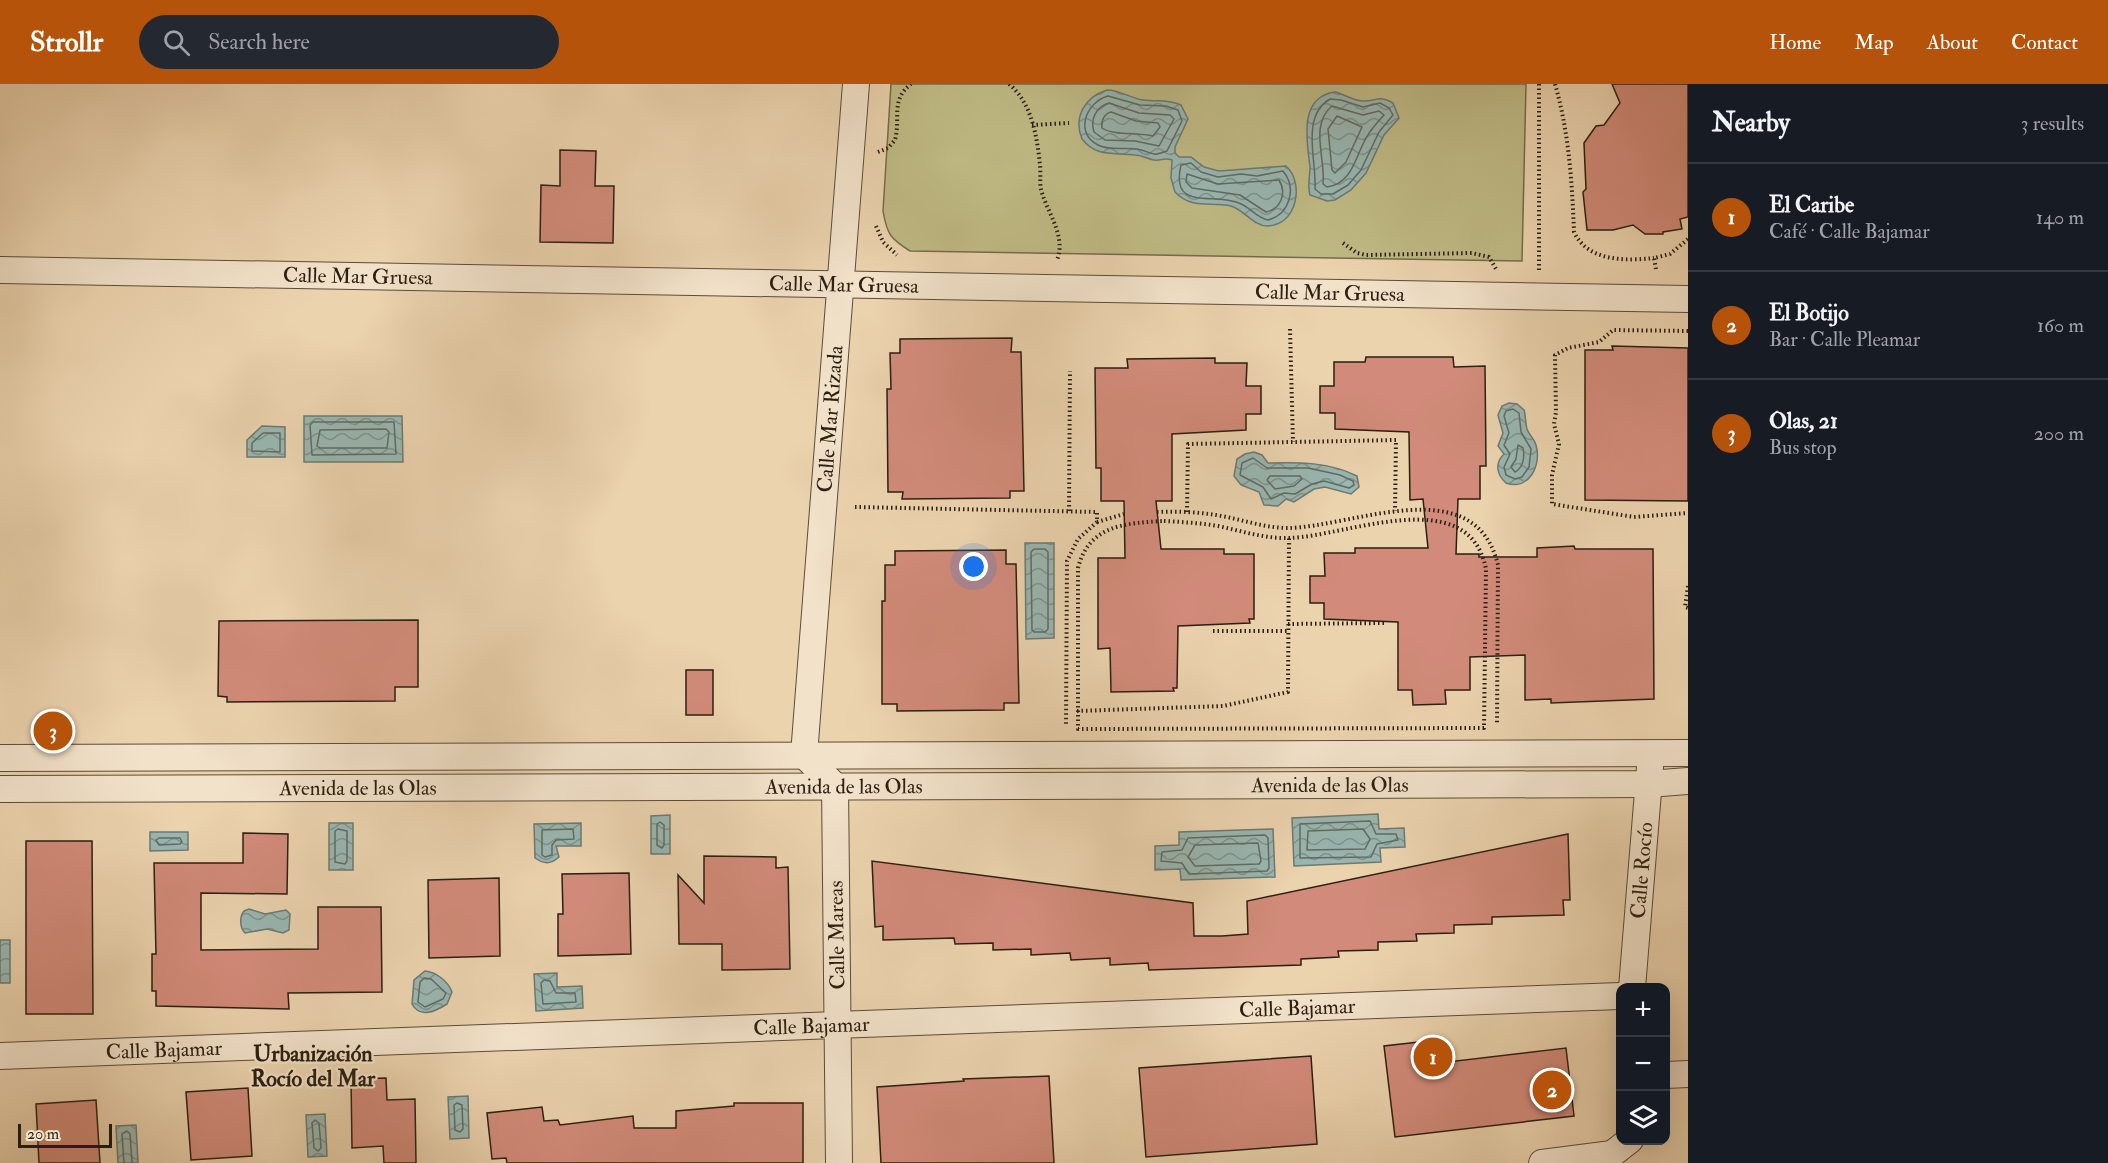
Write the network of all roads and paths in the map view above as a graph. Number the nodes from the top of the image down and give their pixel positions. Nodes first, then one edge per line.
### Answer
1 (856, 84) edge
2 (910, 84) edge
3 (1009, 84) edge
4 (1539, 84) edge
5 (1555, 84) edge
6 (1069, 123) dead end
7 (1032, 125) junction
8 (878, 141) dead end
9 (878, 153) junction
10 (877, 164) dead end
11 (874, 218) dead end
12 (1688, 239) edge
13 (1343, 243) dead end
14 (1654, 258) junction
15 (902, 259) dead end
16 (1067, 264) dead end
17 (0, 270) edge
18 (1484, 270) dead end
19 (1496, 270) junction
20 (1507, 270) dead end
21 (1528, 271) dead end
22 (1656, 273) dead end
23 (841, 283) junction
24 (1688, 299) edge
25 (1290, 329) dead end
26 (1688, 331) edge
27 (1070, 371) dead end
28 (1293, 442) junction
29 (855, 507) dead end
30 (1069, 511) junction
31 (1395, 511) junction
32 (1157, 512) dead end
33 (1187, 512) junction
34 (1688, 513) edge
35 (1124, 514) dead end
36 (1097, 522) junction
37 (1289, 538) junction
38 (1688, 586) edge
39 (1688, 608) edge
40 (1384, 623) dead end
41 (1288, 624) junction
42 (1288, 630) junction
43 (1213, 631) dead end
44 (1077, 711) junction
45 (1484, 728) dead end
46 (1497, 728) dead end
47 (1078, 729) dead end
48 (1066, 730) dead end
49 (1651, 752) junction
50 (1688, 753) edge
51 (804, 755) junction
52 (0, 758) edge
53 (1688, 782) edge
54 (1648, 784) junction
55 (835, 786) junction
56 (0, 789) edge
57 (1632, 983) edge
58 (1616, 996) edge
59 (837, 1025) junction
60 (0, 1056) edge
61 (1688, 1074) edge
62 (1670, 1076) edge
63 (1623, 1145) edge
64 (839, 1163) edge
65 (1542, 1163) edge

1 - 23 street, Calle Mar Rizada
2 - 9 path
3 - 7 path
4 - 21 path
5 - 14 path
6 - 7 path
7 - 16 path
8 - 9 path
9 - 10 path
11 - 15 path
12 - 14 path
13 - 19 path
14 - 22 path
17 - 23 street, Calle Mar Gruesa
18 - 19 path
19 - 20 path
23 - 24 street, Calle Mar Gruesa
23 - 51 street, Calle Mar Rizada
25 - 28 path
26 - 34 path
27 - 30 path
28 - 31 path
28 - 33 path
29 - 30 path
30 - 36 path
31 - 33 path
31 - 46 path
32 - 33 path
35 - 36 path
36 - 48 path
37 - 41 path
37 - 44 path
37 - 45 path
38 - 39 path
40 - 41 path
41 - 42 path
42 - 43 path
42 - 44 path
44 - 47 path
49 - 50 street, Avenida de las Olas
49 - 51 street, Avenida de las Olas
49 - 54 street, Calle Rocío
51 - 52 street, Avenida de las Olas
51 - 55 street
53 - 54 street, Avenida de las Olas
54 - 55 street, Avenida de las Olas
54 - 57 street, Calle Rocío
55 - 56 street, Avenida de las Olas
55 - 59 street, Calle Mareas
58 - 59 street, Calle Bajamar
59 - 60 street, Calle Bajamar
59 - 64 street, Calle Mareas
61 - 62 street
63 - 65 street

